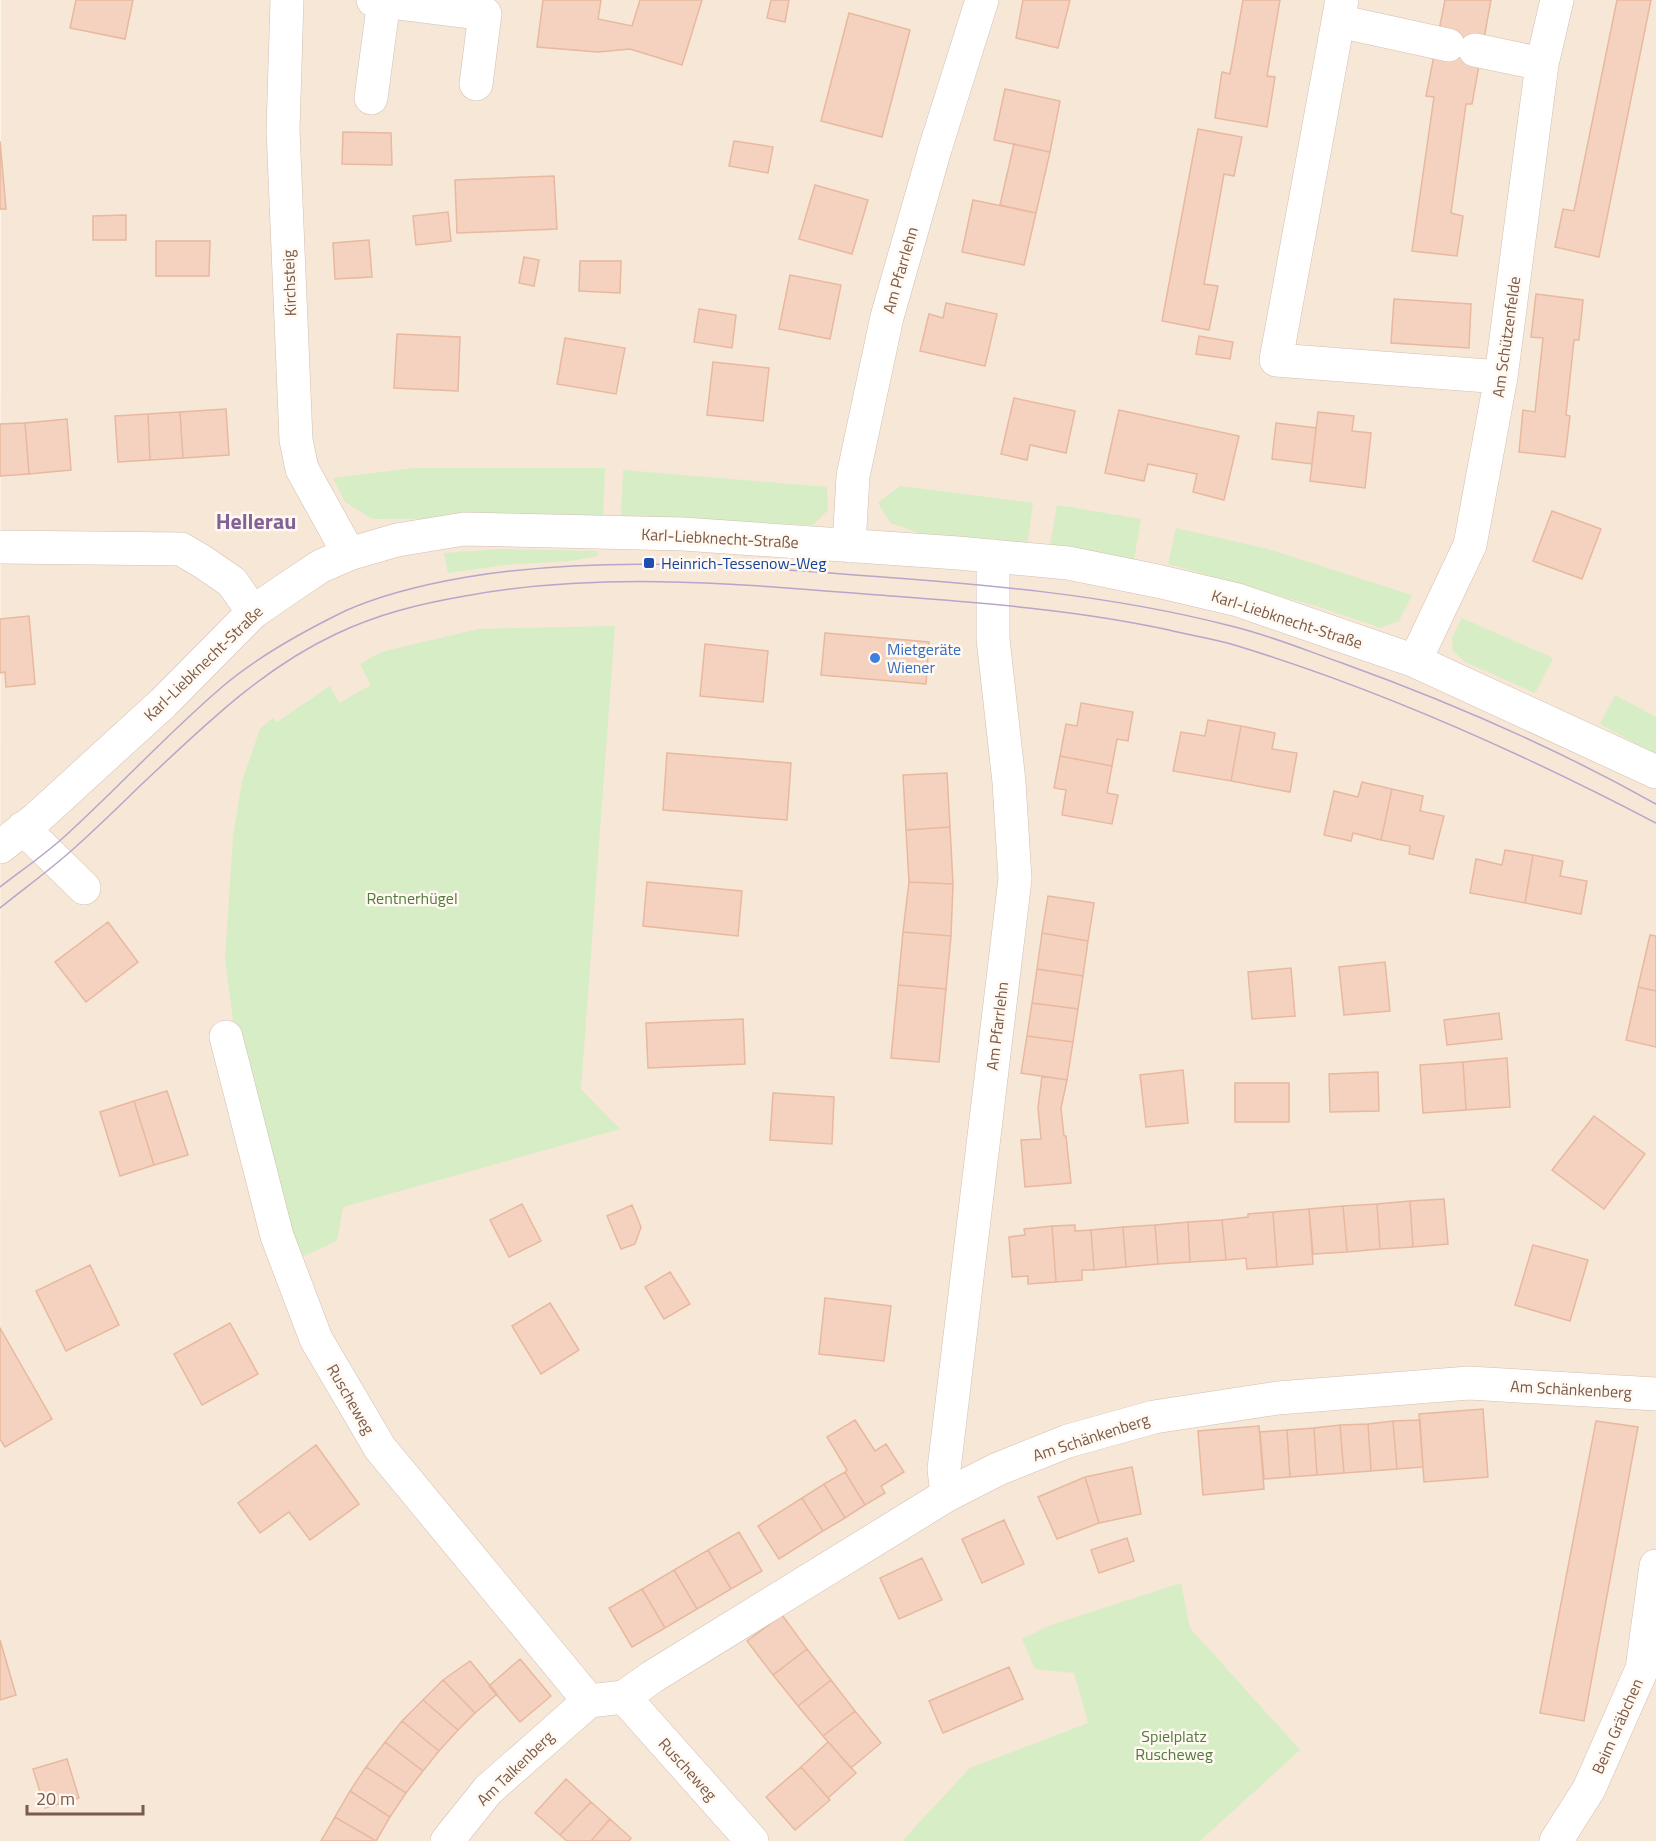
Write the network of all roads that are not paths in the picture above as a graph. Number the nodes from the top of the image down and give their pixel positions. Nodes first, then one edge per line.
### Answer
1 (287, 0) edge
2 (381, 0) edge
3 (982, 0) edge
4 (1557, 0) edge
5 (486, 7) edge
6 (1340, 11) edge
7 (1542, 64) junction
8 (476, 84) dead end
9 (371, 98) dead end
10 (1502, 377) junction
11 (849, 546) junction
12 (0, 547) edge
13 (350, 554) junction
14 (993, 556) junction
15 (253, 612) junction
16 (1414, 661) junction
17 (1656, 772) edge
18 (12, 837) edge
19 (84, 888) dead end
20 (226, 1037) dead end
21 (1656, 1394) edge
22 (946, 1496) junction
23 (1656, 1566) edge
24 (624, 1697) junction
25 (590, 1701) junction
26 (447, 1841) edge
27 (752, 1841) edge
28 (1556, 1841) edge

1 - 13 street, Kirchsteig
2 - 5 street
2 - 9 street
3 - 11 street, Am Pfarrlehn
4 - 7 street, Am Schützenfelde
5 - 8 street
6 - 7 street
6 - 10 street
7 - 10 street, Am Schützenfelde
10 - 16 street, Am Schützenfelde
11 - 13 street, Karl-Liebknecht-Straße
11 - 14 street, Karl-Liebknecht-Straße
12 - 15 street
13 - 15 street, Karl-Liebknecht-Straße
14 - 16 street, Karl-Liebknecht-Straße
14 - 22 street, Am Pfarrlehn
15 - 18 street, Karl-Liebknecht-Straße
16 - 17 street, Karl-Liebknecht-Straße
18 - 19 street
20 - 25 street, Ruscheweg
21 - 22 street, Am Schänkenberg
22 - 24 street, Am Schänkenberg
23 - 28 street, Beim Gräbchen
24 - 25 street, Am Schänkenberg
24 - 27 street, Ruscheweg
25 - 26 street, Am Talkenberg

